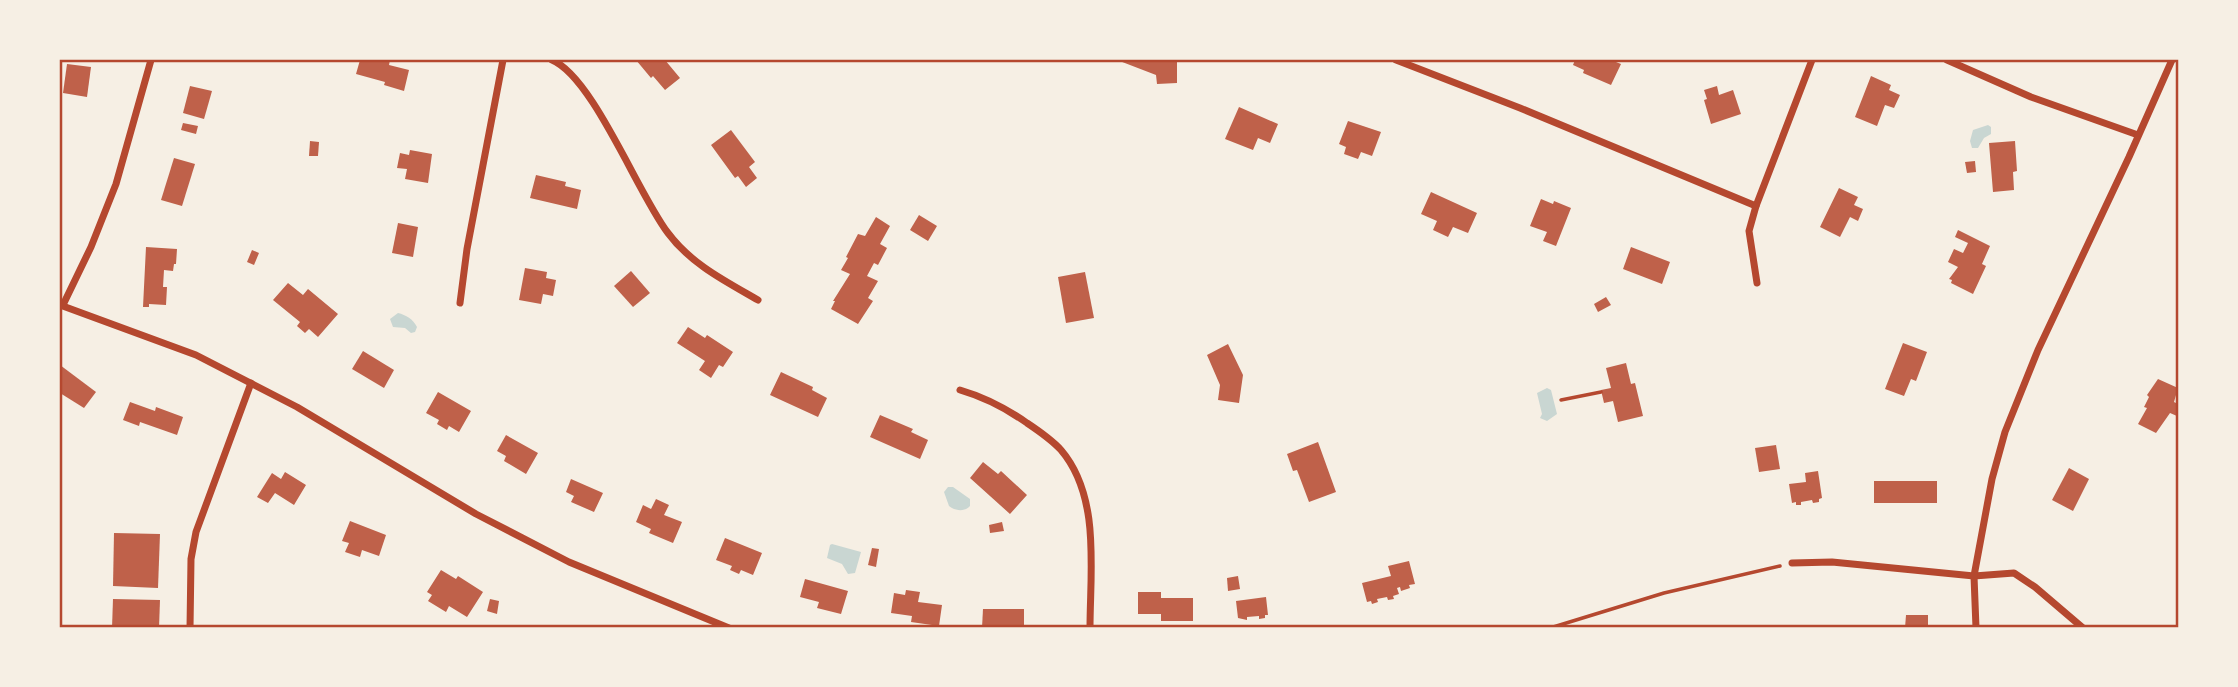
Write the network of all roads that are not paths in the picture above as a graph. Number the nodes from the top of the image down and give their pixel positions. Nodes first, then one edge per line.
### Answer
1 (151, 60) edge
2 (503, 60) edge
3 (552, 60) edge
4 (1396, 60) edge
5 (1812, 60) edge
6 (1947, 60) edge
7 (2172, 60) edge
8 (2138, 135) junction
9 (1756, 206) junction
10 (1756, 283) dead end
11 (758, 300) dead end
12 (460, 303) dead end
13 (61, 305) edge
14 (251, 383) junction
15 (960, 390) dead end
16 (1792, 563) road end
17 (1974, 576) junction
18 (190, 628) edge
19 (729, 628) edge
20 (1090, 628) edge
21 (1976, 628) edge
22 (2083, 628) edge

1 - 13 street
2 - 12 street
3 - 11 street
4 - 9 street
5 - 9 street
6 - 8 street
7 - 8 street
8 - 17 street
9 - 10 street
13 - 14 street
14 - 18 street
14 - 19 street
15 - 20 street
16 - 17 street
17 - 21 street
17 - 22 street

